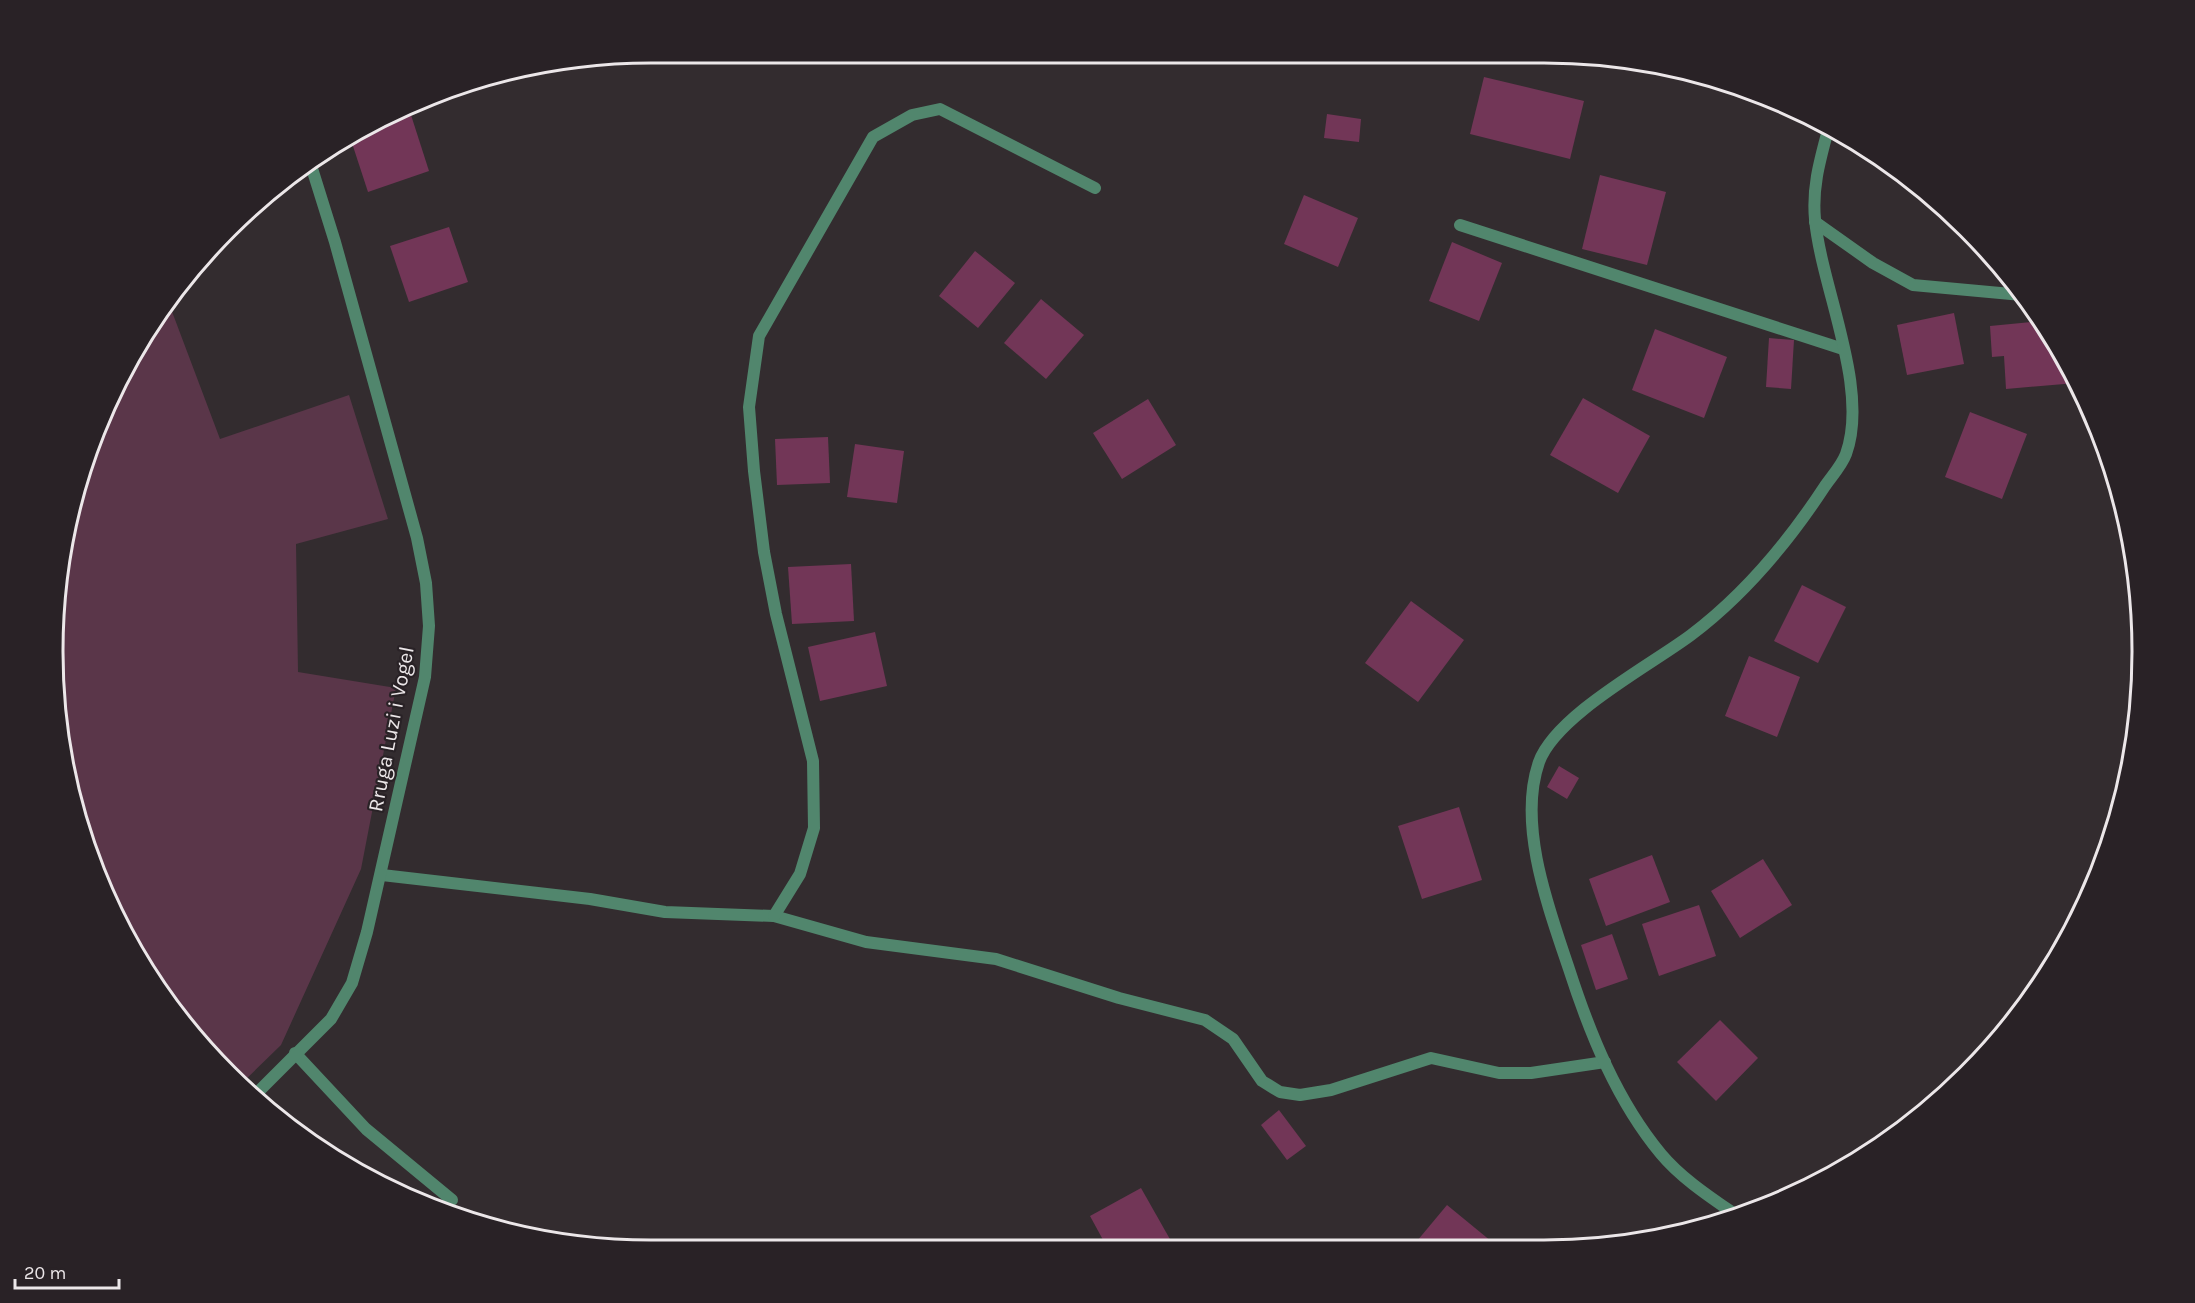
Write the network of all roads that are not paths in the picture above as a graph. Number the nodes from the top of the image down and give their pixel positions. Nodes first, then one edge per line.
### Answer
1 (1827, 136) edge
2 (313, 171) edge
3 (1095, 188) dead end
4 (1815, 222) junction
5 (1460, 225) dead end
6 (2011, 294) edge
7 (1843, 349) junction
8 (382, 875) junction
9 (774, 916) junction
10 (295, 1053) junction
11 (1605, 1062) junction
12 (259, 1091) edge
13 (452, 1200) dead end
14 (1729, 1210) edge

1 - 4 street
2 - 8 street, Rruga Luzi i Vogel
3 - 9 street
4 - 6 street
4 - 7 street
5 - 7 street
7 - 11 street
8 - 9 street
8 - 10 street, Rruga Luzi i Vogel
9 - 11 street
10 - 12 street, Rruga Luzi i Vogel
10 - 13 street
11 - 14 street

